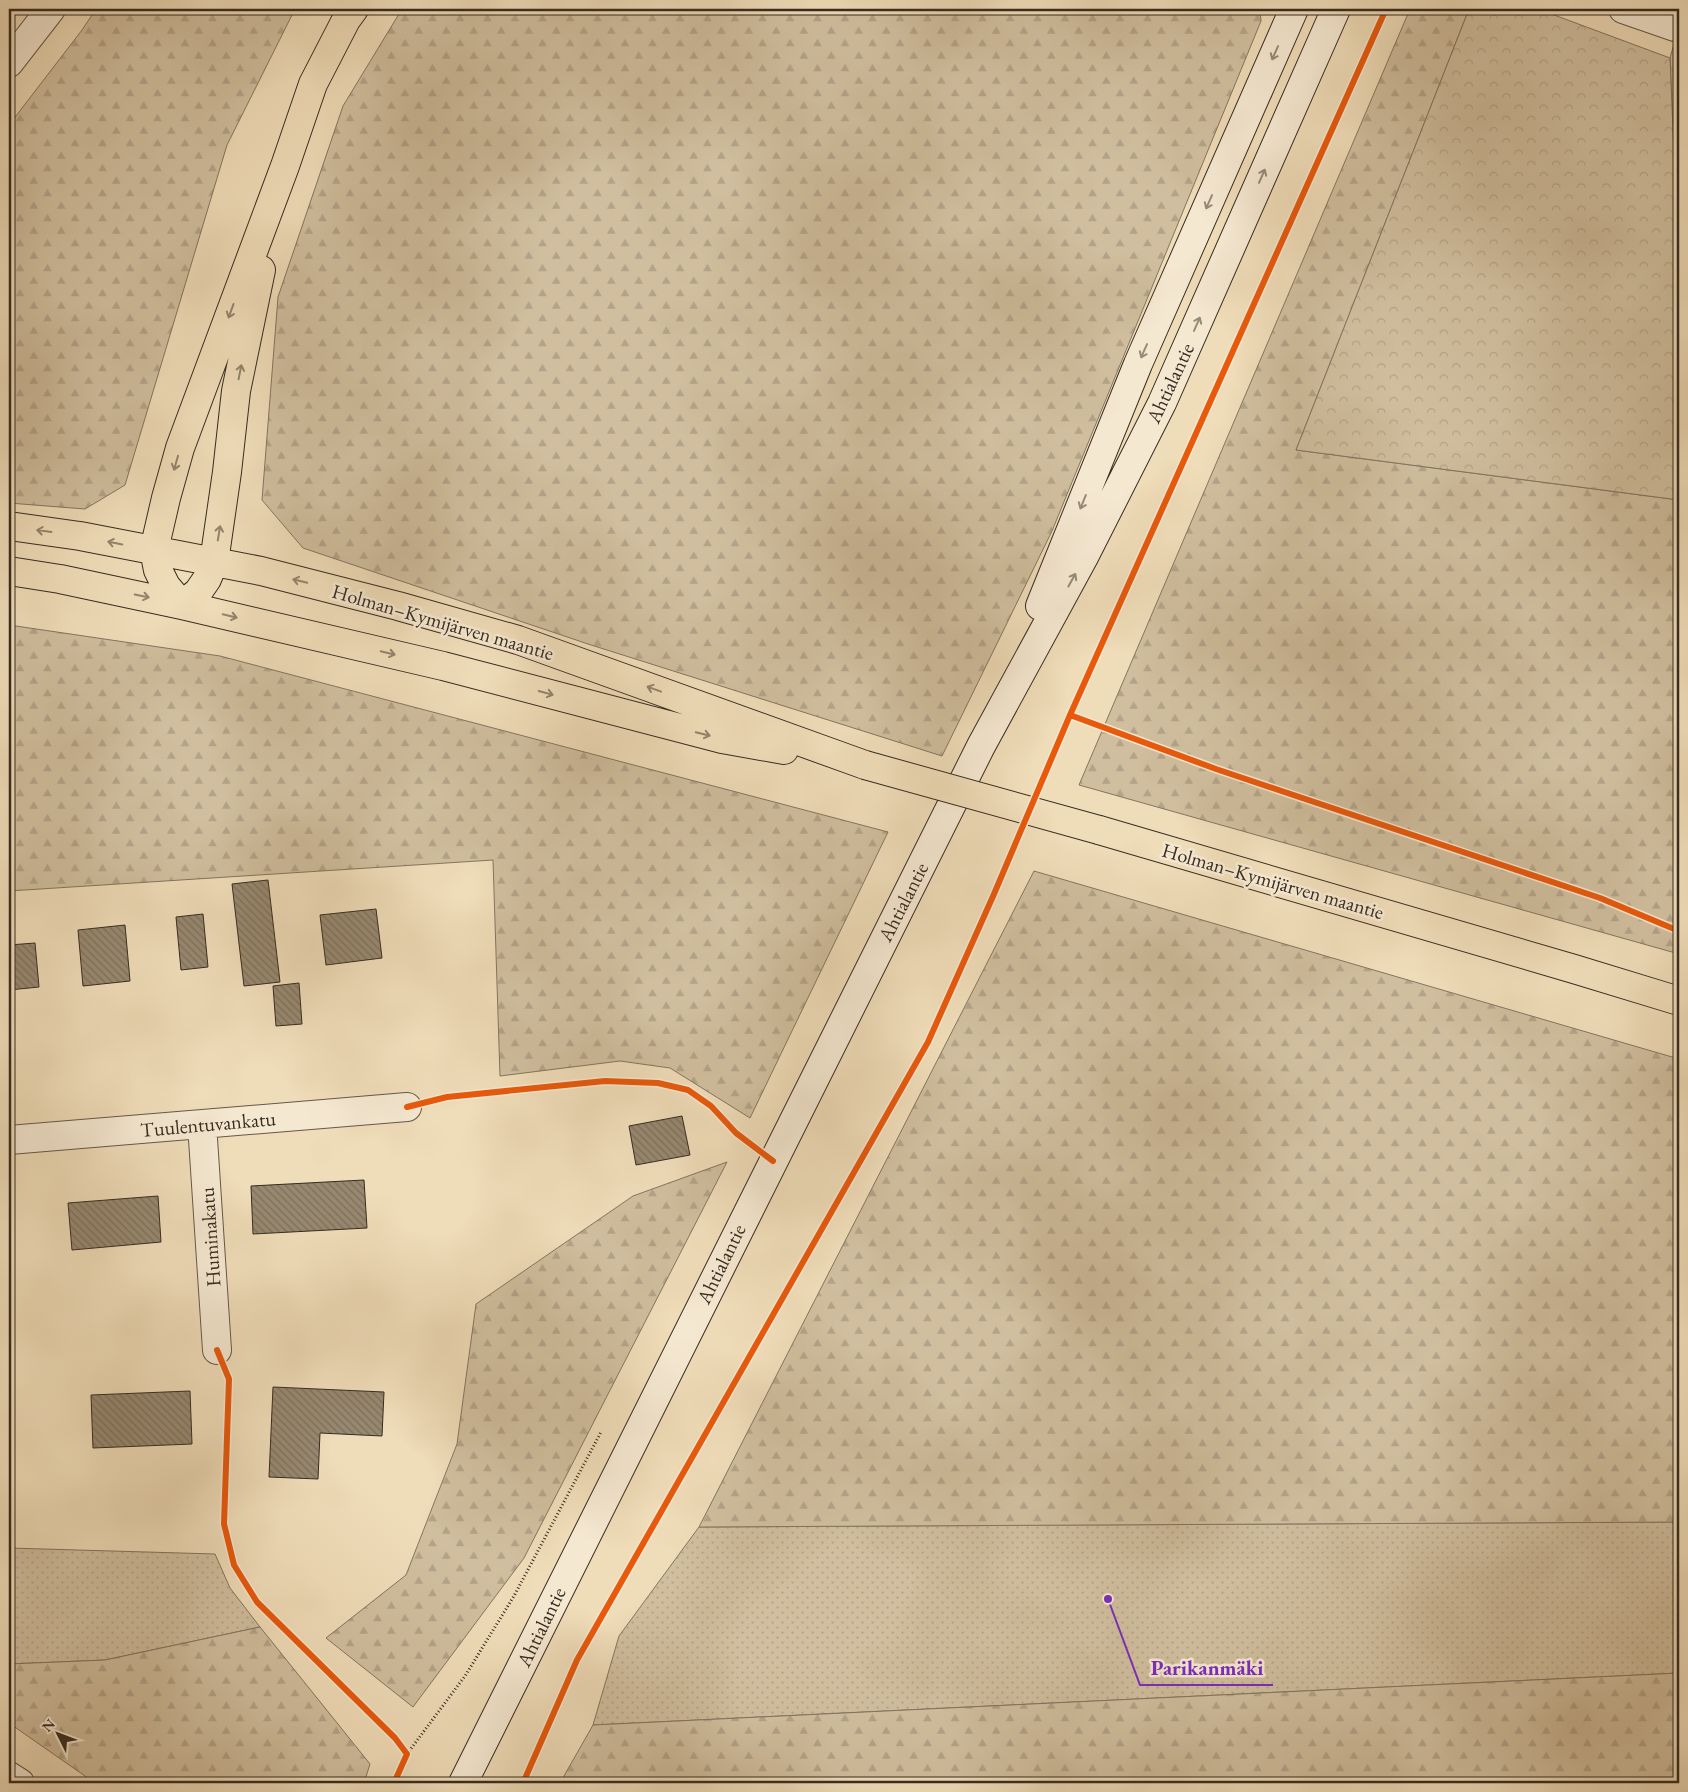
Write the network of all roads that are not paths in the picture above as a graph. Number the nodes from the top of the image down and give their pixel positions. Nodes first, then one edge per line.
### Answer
1 (51, 9) edge
2 (354, 9) edge
3 (1294, 9) edge
4 (1336, 9) edge
5 (1623, 9) edge
6 (1675, 27) dead end
7 (9, 63) edge
8 (284, 166) junction
9 (9, 526) edge
10 (154, 550) junction
11 (214, 562) junction
12 (9, 571) edge
13 (182, 605) junction
14 (981, 746) junction
15 (865, 765) junction
16 (1679, 1001) edge
17 (407, 1107) dead end
18 (202, 1124) junction
19 (9, 1140) edge
20 (217, 1350) dead end
21 (9, 1776) edge
22 (20, 1783) edge
23 (462, 1783) edge

1 - 7 main road
2 - 8 highway
3 -> 14 main road, Ahtialantie
14 -> 4 main road, Ahtialantie
5 - 6 main road
8 -> 10 highway
11 -> 8 highway
10 -> 9 highway, Holman–Kymijärven maantie
10 - 11 highway, Holman–Kymijärven maantie
10 - 13 highway
11 - 13 highway
15 -> 11 highway, Holman–Kymijärven maantie
12 -> 13 highway, Holman–Kymijärven maantie
13 -> 15 highway, Holman–Kymijärven maantie
14 - 23 main road, Ahtialantie
15 - 16 highway, Holman–Kymijärven maantie, bridge
17 - 18 main road, Tuulentuvankatu
18 - 19 main road, Tuulentuvankatu
18 - 20 main road, Huminakatu
21 - 22 main road

